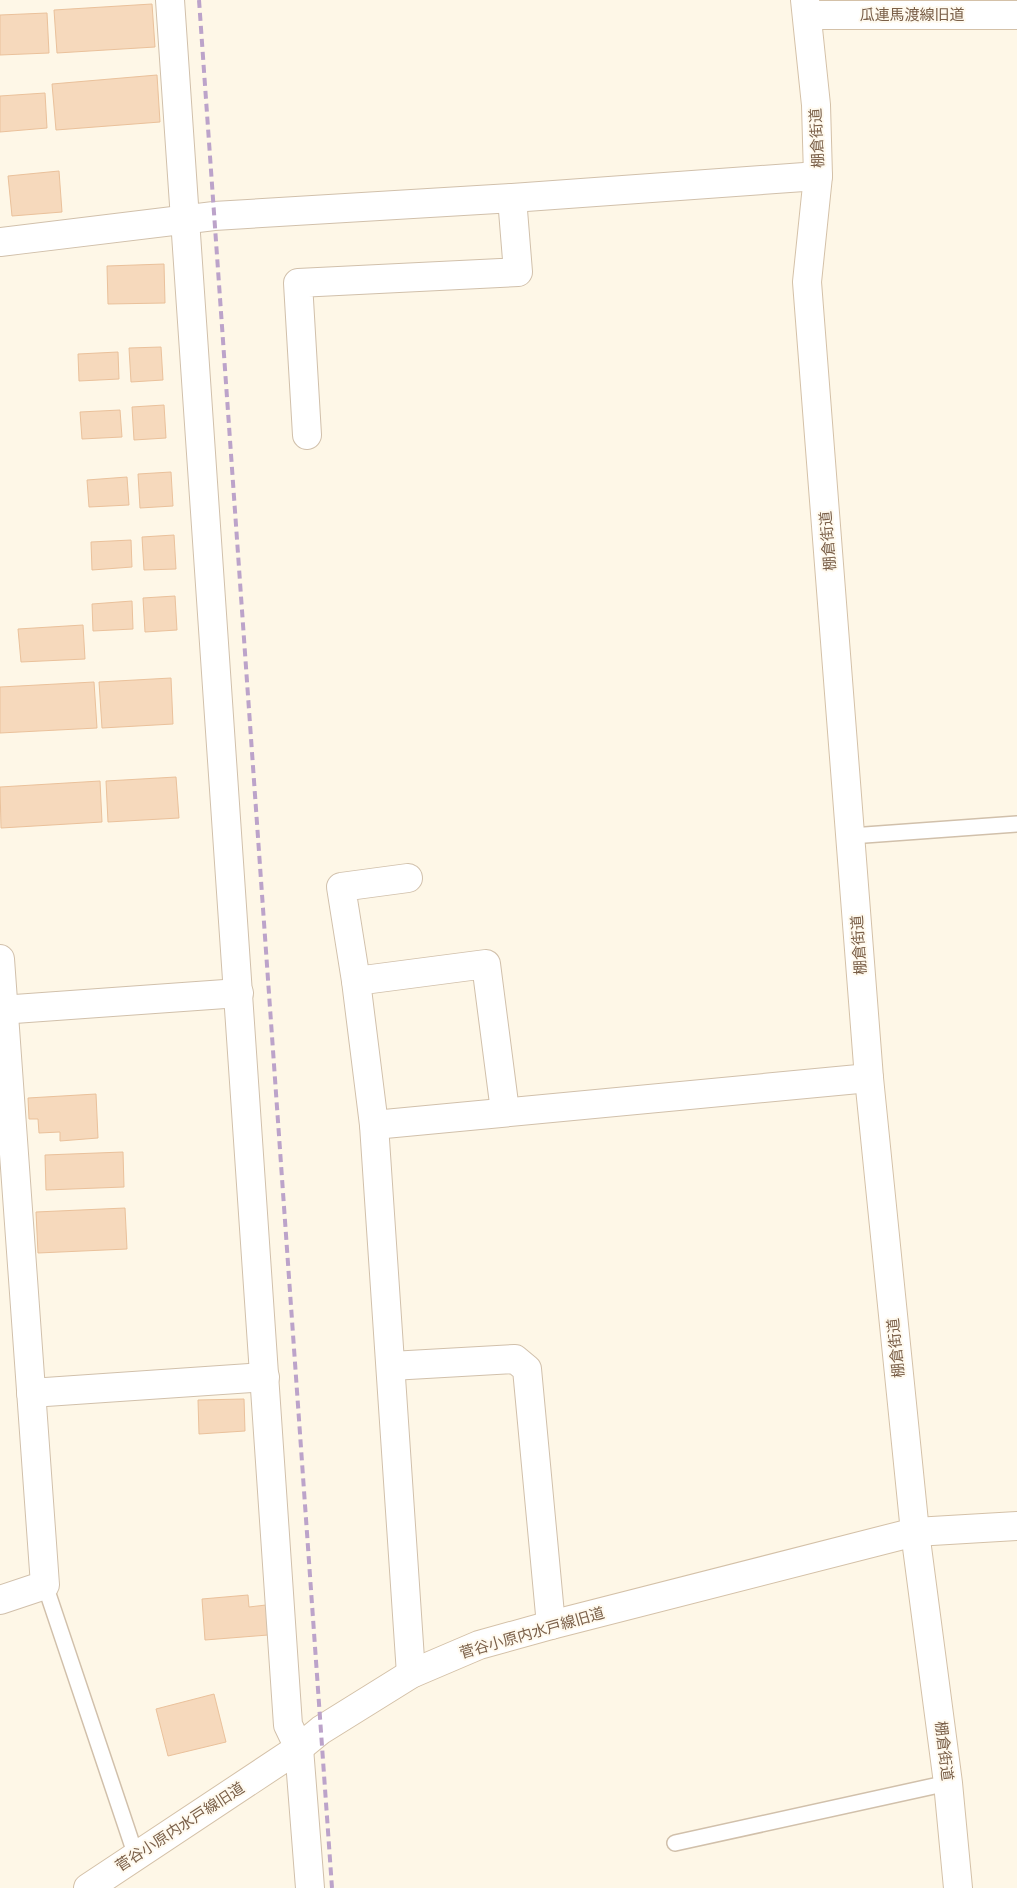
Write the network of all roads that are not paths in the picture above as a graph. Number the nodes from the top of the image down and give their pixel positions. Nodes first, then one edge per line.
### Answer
1 (170, 0) edge
2 (806, 8) edge
3 (1017, 15) edge
4 (818, 176) junction
5 (512, 198) junction
6 (184, 218) junction
7 (0, 242) edge
8 (307, 435) dead end
9 (1017, 824) edge
10 (851, 836) junction
11 (408, 878) dead end
12 (0, 959) edge
13 (356, 981) junction
14 (240, 994) junction
15 (2, 1010) edge
16 (869, 1078) junction
17 (505, 1111) junction
18 (374, 1125) junction
19 (391, 1366) junction
20 (265, 1378) junction
21 (31, 1393) junction
22 (1017, 1526) edge
23 (915, 1532) junction
24 (45, 1585) junction
25 (0, 1600) edge
26 (551, 1625) junction
27 (411, 1674) junction
28 (299, 1748) junction
29 (948, 1783) junction
30 (675, 1843) dead end
31 (136, 1856) junction
32 (88, 1888) edge
33 (310, 1888) edge
34 (958, 1888) edge

1 - 6 street
2 - 3 street, 瓜連馬渡線旧道
2 - 4 street, 棚倉街道
4 - 5 street
4 - 10 street, 棚倉街道
5 - 6 street
5 - 8 street
6 - 7 street
6 - 14 street
9 - 10 lane
10 - 16 street, 棚倉街道
11 - 13 street
12 - 15 street
13 - 17 street
13 - 18 street
14 - 15 street
14 - 20 street
15 - 21 street
16 - 17 street
16 - 23 street, 棚倉街道
17 - 18 street
18 - 19 street
19 - 26 street
19 - 27 street
20 - 21 street
20 - 28 street
21 - 24 street
22 - 23 street, 菅谷小原内水戸線旧道
23 - 26 street, 菅谷小原内水戸線旧道
23 - 29 street, 棚倉街道
24 - 25 street
24 - 31 lane
26 - 27 street, 菅谷小原内水戸線旧道
27 - 28 street, 菅谷小原内水戸線旧道
28 - 31 street, 菅谷小原内水戸線旧道
28 - 33 street
29 - 30 lane
29 - 34 street, 棚倉街道
31 - 32 street, 菅谷小原内水戸線旧道

